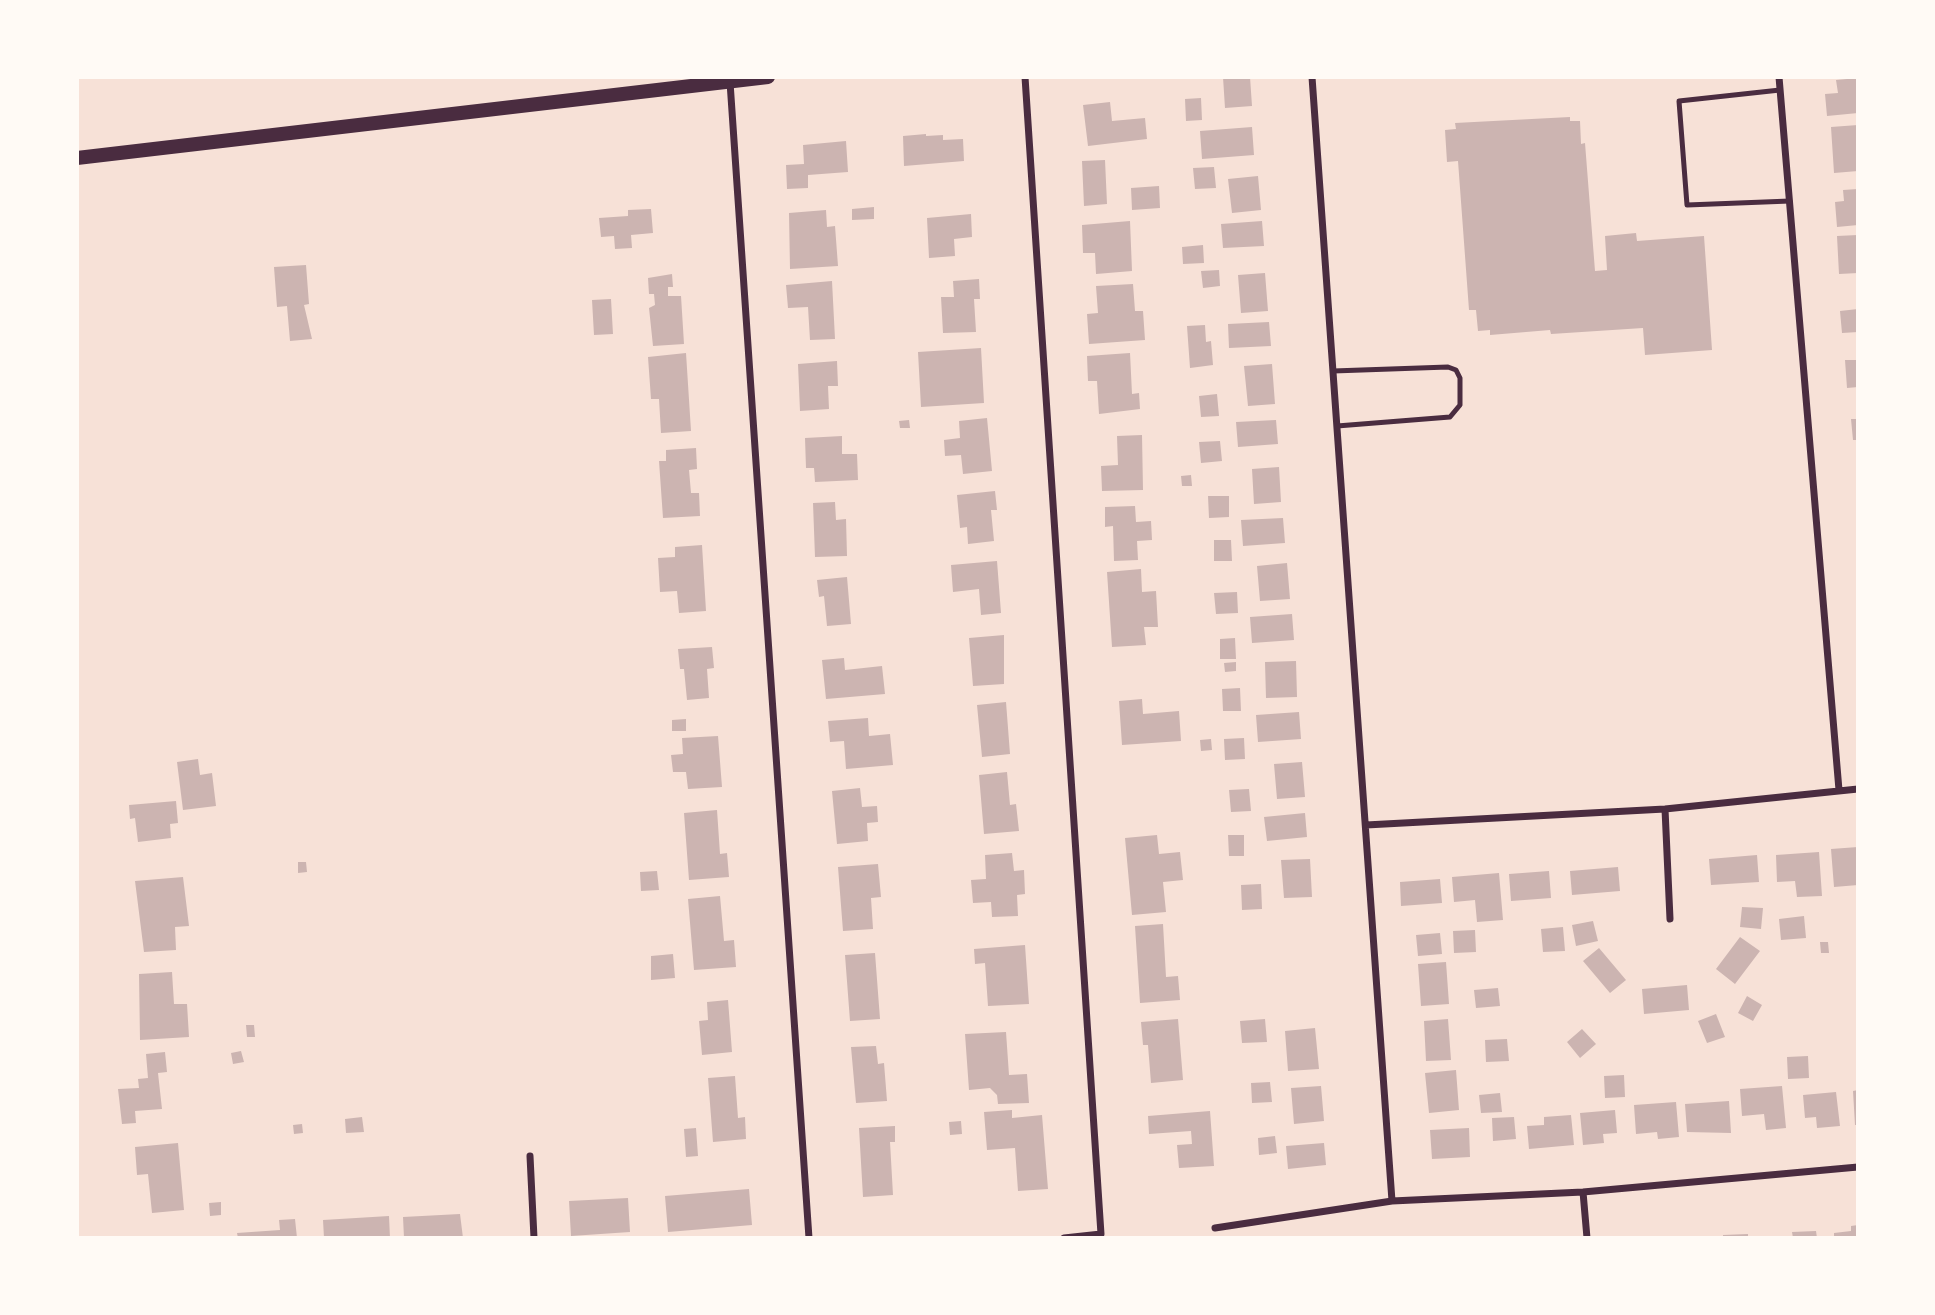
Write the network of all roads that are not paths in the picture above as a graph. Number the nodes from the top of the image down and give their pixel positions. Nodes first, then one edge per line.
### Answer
1 (768, 77) edge
2 (1025, 77) edge
3 (1312, 77) edge
4 (1779, 77) edge
5 (730, 81) junction
6 (1780, 90) junction
7 (77, 158) edge
8 (1790, 201) junction
9 (1333, 371) junction
10 (1337, 426) junction
11 (1858, 789) edge
12 (1839, 790) junction
13 (1665, 809) junction
14 (1366, 825) junction
15 (1670, 919) dead end
16 (530, 1156) dead end
17 (1858, 1167) edge
18 (1583, 1192) junction
19 (1392, 1201) junction
20 (1215, 1228) dead end
21 (534, 1238) edge
22 (809, 1238) edge
23 (1064, 1238) edge
24 (1587, 1238) edge

1 - 5 main road
2 - 23 street
3 - 9 street
4 - 6 street
5 - 7 main road
5 - 22 street
6 - 8 street
6 - 8 lane
8 - 12 street
9 - 10 street
9 - 10 lane
10 - 14 street
11 - 12 street
12 - 13 street
13 - 14 street
13 - 15 street
14 - 19 street
16 - 21 street
17 - 18 street
18 - 19 street
18 - 24 street
19 - 20 street

